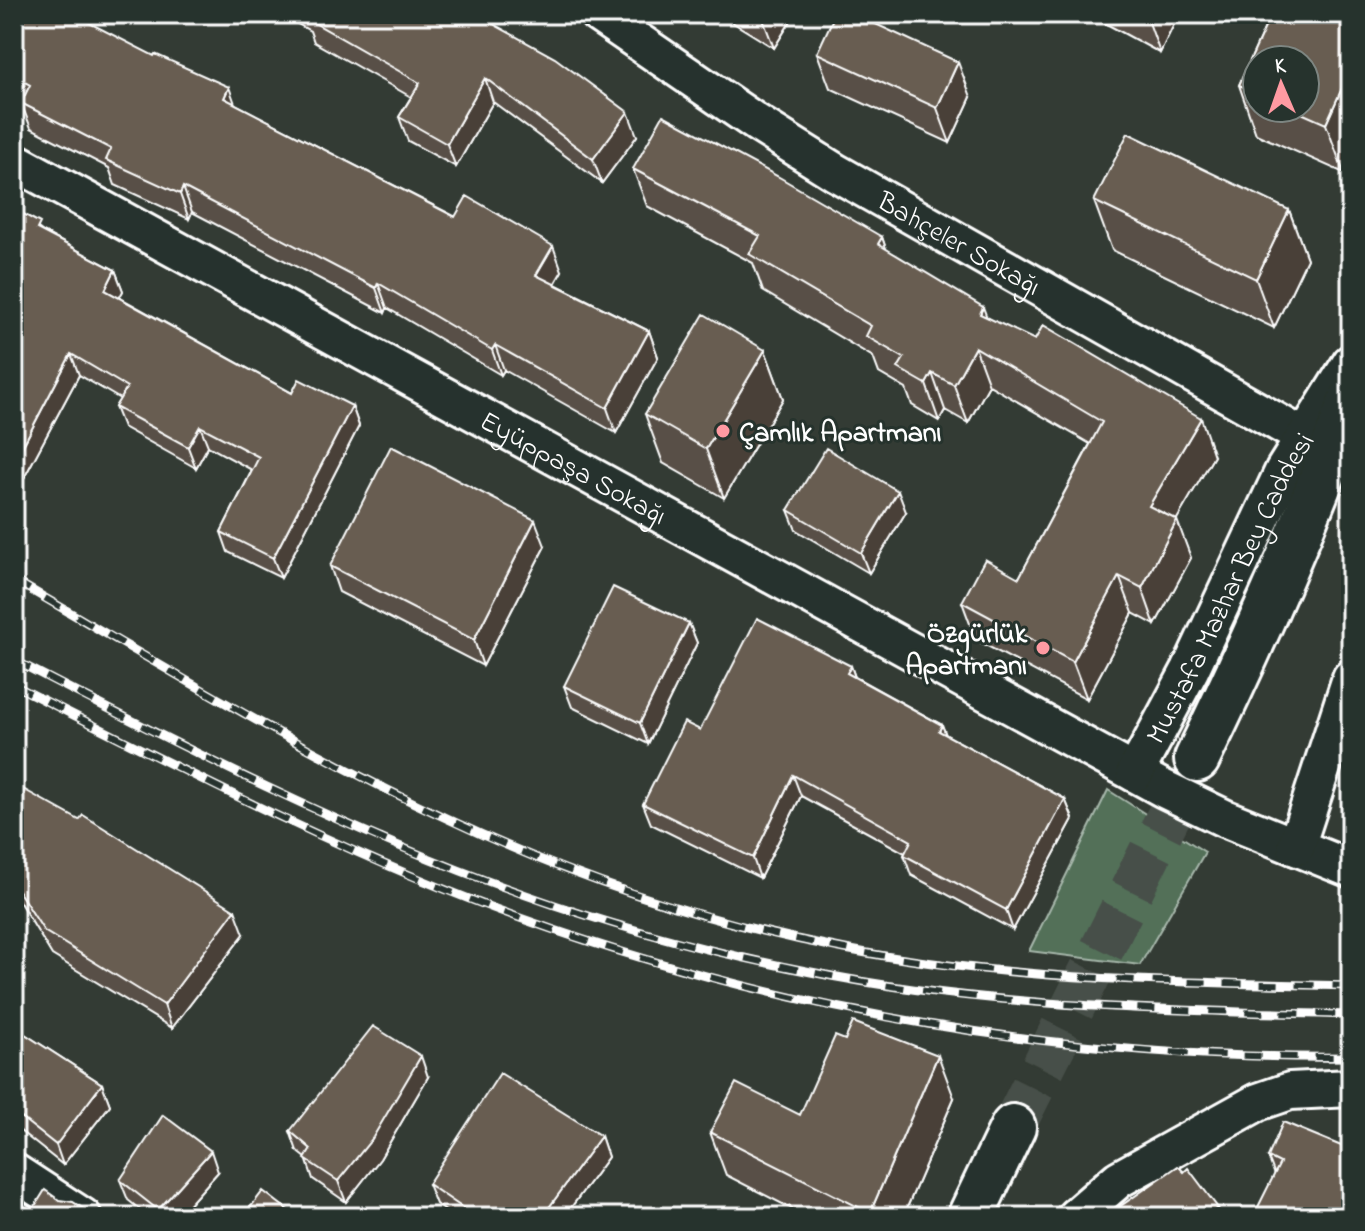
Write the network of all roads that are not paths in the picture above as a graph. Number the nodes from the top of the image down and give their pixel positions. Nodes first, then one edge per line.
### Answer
1 (598, 14) edge
2 (14, 161) edge
3 (1351, 363) edge
4 (1351, 400) edge
5 (1318, 445) junction
6 (1351, 678) edge
7 (1197, 759) tunnel mouth
8 (1135, 773) junction
9 (1296, 847) junction
10 (1344, 863) edge
11 (1351, 1088) edge
12 (1013, 1127) tunnel mouth
13 (17, 1181) edge
14 (83, 1217) edge
15 (970, 1217) edge
16 (1075, 1217) edge

1 - 5 street, Bahçeler Sokağı
2 - 8 street, Eyüppaşa Sokağı
3 - 5 street, Mustafa Mazhar Bey Caddesi
4 - 5 main road, Mustafa Mazhar Bey Caddesi
5 - 7 main road, Mustafa Mazhar Bey Caddesi
5 - 8 street, Mustafa Mazhar Bey Caddesi
6 - 9 street
8 - 9 street, Eyüppaşa Sokağı
9 - 10 street, Eyüppaşa Sokağı
11 - 16 street
12 - 15 main road
13 - 14 street

